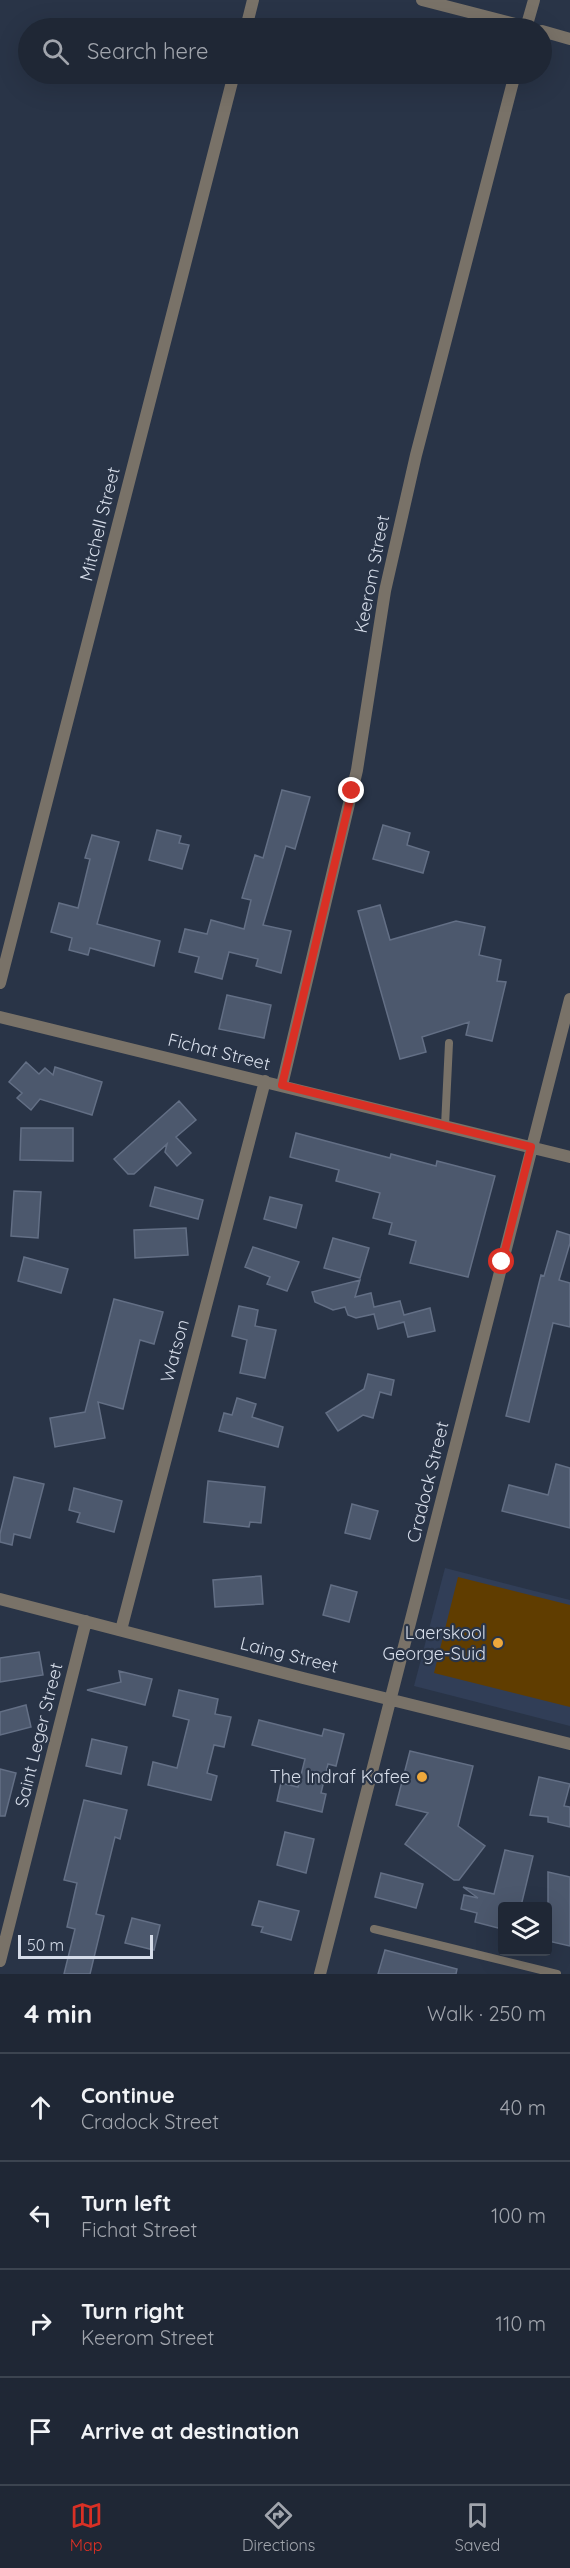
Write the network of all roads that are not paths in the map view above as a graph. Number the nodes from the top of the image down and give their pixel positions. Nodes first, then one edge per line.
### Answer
1 (253, 0) edge
2 (423, 0) edge
3 (534, 0) edge
4 (248, 18) edge
5 (490, 18) edge
6 (530, 18) edge
7 (552, 34) edge
8 (570, 39) edge
9 (231, 84) edge
10 (512, 84) edge
11 (0, 983) edge
12 (570, 999) edge
13 (0, 1017) edge
14 (449, 1043) dead end
15 (265, 1081) junction
16 (282, 1085) junction
17 (445, 1126) junction
18 (531, 1147) junction
19 (570, 1157) edge
20 (0, 1599) edge
21 (86, 1622) junction
22 (121, 1630) junction
23 (391, 1699) junction
24 (570, 1743) edge
25 (374, 1929) dead end
26 (0, 1961) edge
27 (320, 1974) edge
28 (557, 1974) edge

1 - 4 street
2 - 5 street
3 - 6 street
7 - 8 street
9 - 11 street, Mitchell Street
10 - 16 street, Keerom Street
12 - 18 street, Cradock Street
13 - 15 street, Fichat Street
14 - 17 lane
15 - 16 street, Fichat Street
15 - 22 street, Watson
16 - 17 street, Fichat Street
17 - 18 street, Fichat Street
18 - 19 street, Fichat Street
18 - 23 street, Cradock Street
20 - 21 street, Laing Street
21 - 22 street, Laing Street
21 - 26 street, Saint Leger Street
22 - 23 street, Laing Street
23 - 24 street, Laing Street
23 - 27 street, Cradock Street
25 - 28 lane

